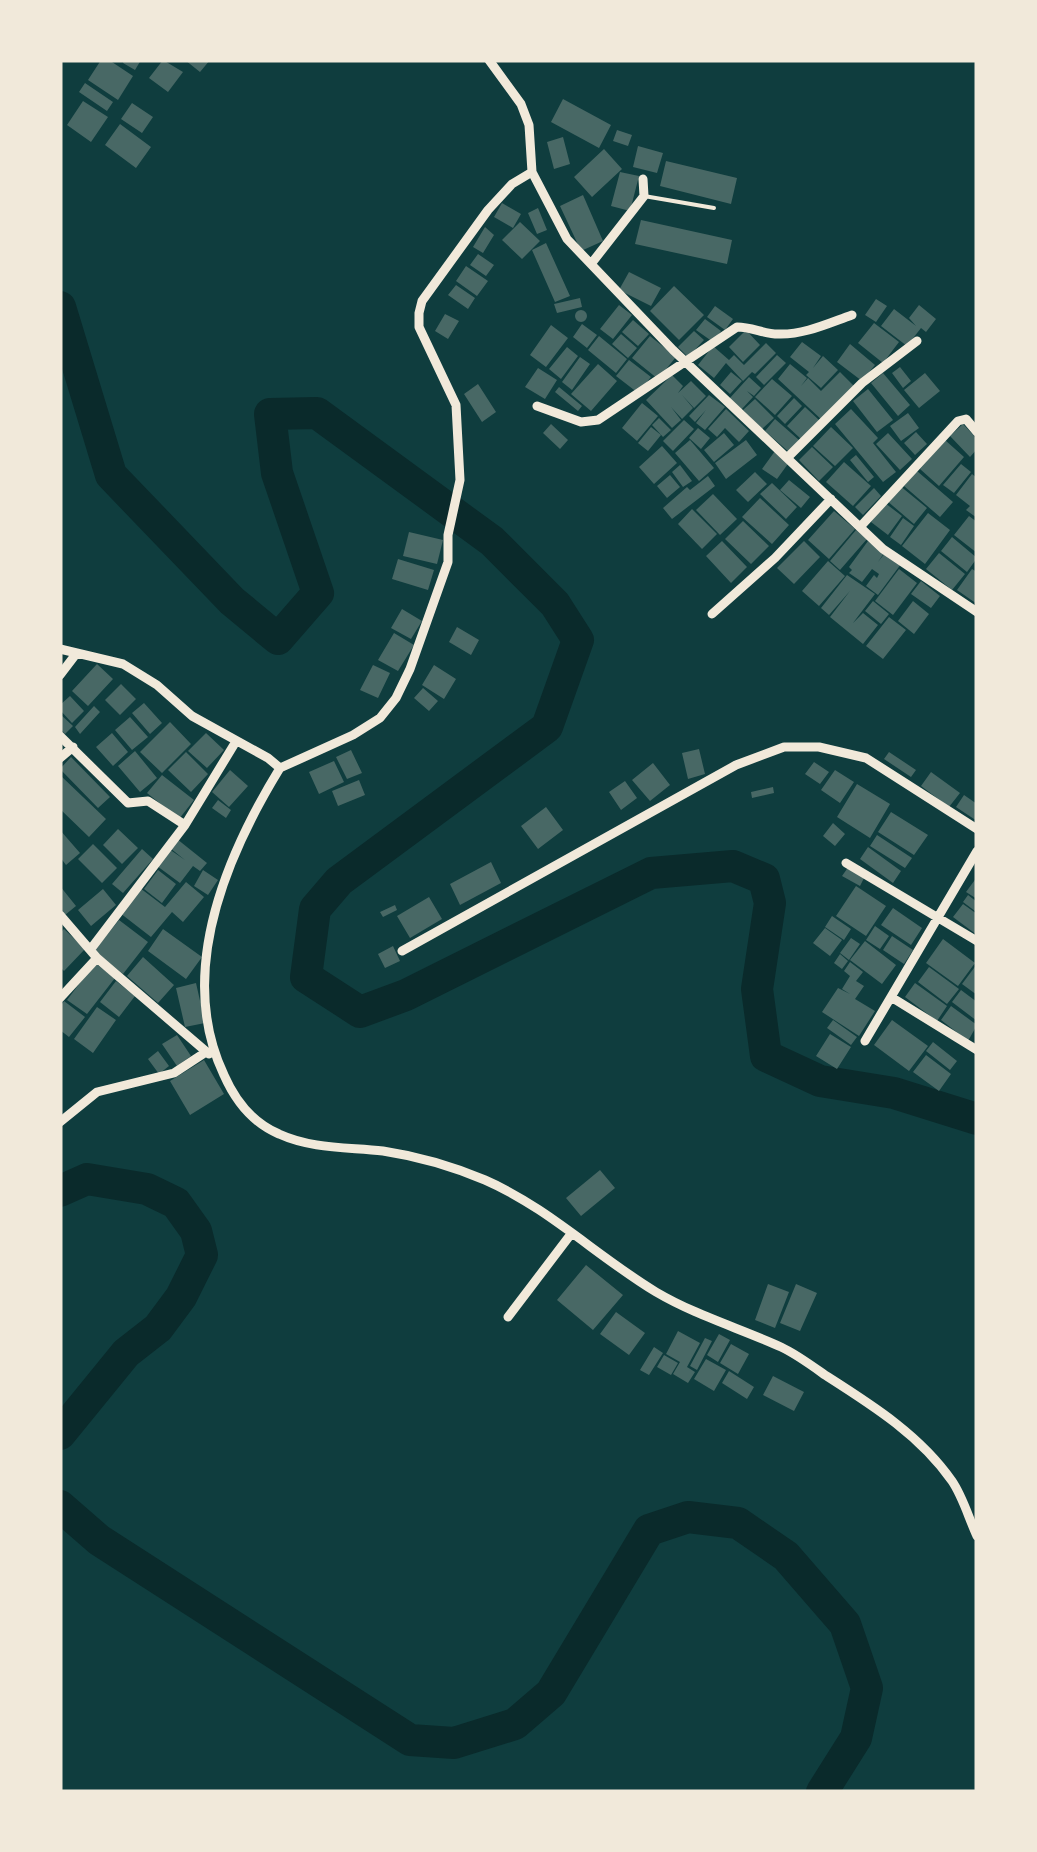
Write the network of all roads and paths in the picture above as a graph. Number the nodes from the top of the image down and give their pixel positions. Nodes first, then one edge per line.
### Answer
1 (488, 60) edge
2 (532, 172) junction
3 (644, 180) dead end
4 (644, 196) junction
5 (714, 208) dead end
6 (591, 264) junction
7 (852, 315) dead end
8 (918, 340) dead end
9 (687, 363) junction
10 (537, 406) dead end
11 (977, 432) edge
12 (787, 458) junction
13 (831, 500) junction
14 (860, 527) junction
15 (977, 612) edge
16 (712, 614) dead end
17 (60, 649) edge
18 (76, 654) junction
19 (60, 675) edge
20 (60, 736) edge
21 (235, 742) junction
22 (73, 746) junction
23 (60, 758) edge
24 (280, 768) junction
25 (184, 825) junction
26 (977, 828) edge
27 (977, 851) edge
28 (846, 862) dead end
29 (60, 915) edge
30 (938, 917) junction
31 (977, 941) edge
32 (402, 951) dead end
33 (94, 954) junction
34 (891, 997) junction
35 (60, 998) edge
36 (865, 1042) dead end
37 (977, 1050) edge
38 (206, 1052) junction
39 (218, 1062) junction
40 (60, 1122) edge
41 (572, 1234) junction
42 (508, 1317) dead end
43 (977, 1496) edge
44 (963, 1504) junction
45 (977, 1536) edge

1 - 2 street
2 - 6 street
2 - 24 street
3 - 4 street
4 - 5 lane
4 - 6 street
6 - 9 street
7 - 9 street
8 - 12 street
9 - 10 street
9 - 12 street
11 - 14 street
12 - 13 street
13 - 14 street
13 - 16 street
14 - 15 street
17 - 18 street
18 - 19 street
18 - 21 street
20 - 22 street
21 - 24 street
21 - 25 street
22 - 23 street
22 - 25 street
24 - 39 street
25 - 33 street
26 - 32 street
27 - 30 street
28 - 30 street
29 - 33 street
30 - 31 street
30 - 34 street
33 - 35 street
33 - 38 street
34 - 36 street
34 - 37 street
38 - 39 street
38 - 40 street
39 - 41 street
41 - 42 street
41 - 44 street
43 - 44 street
44 - 45 street

